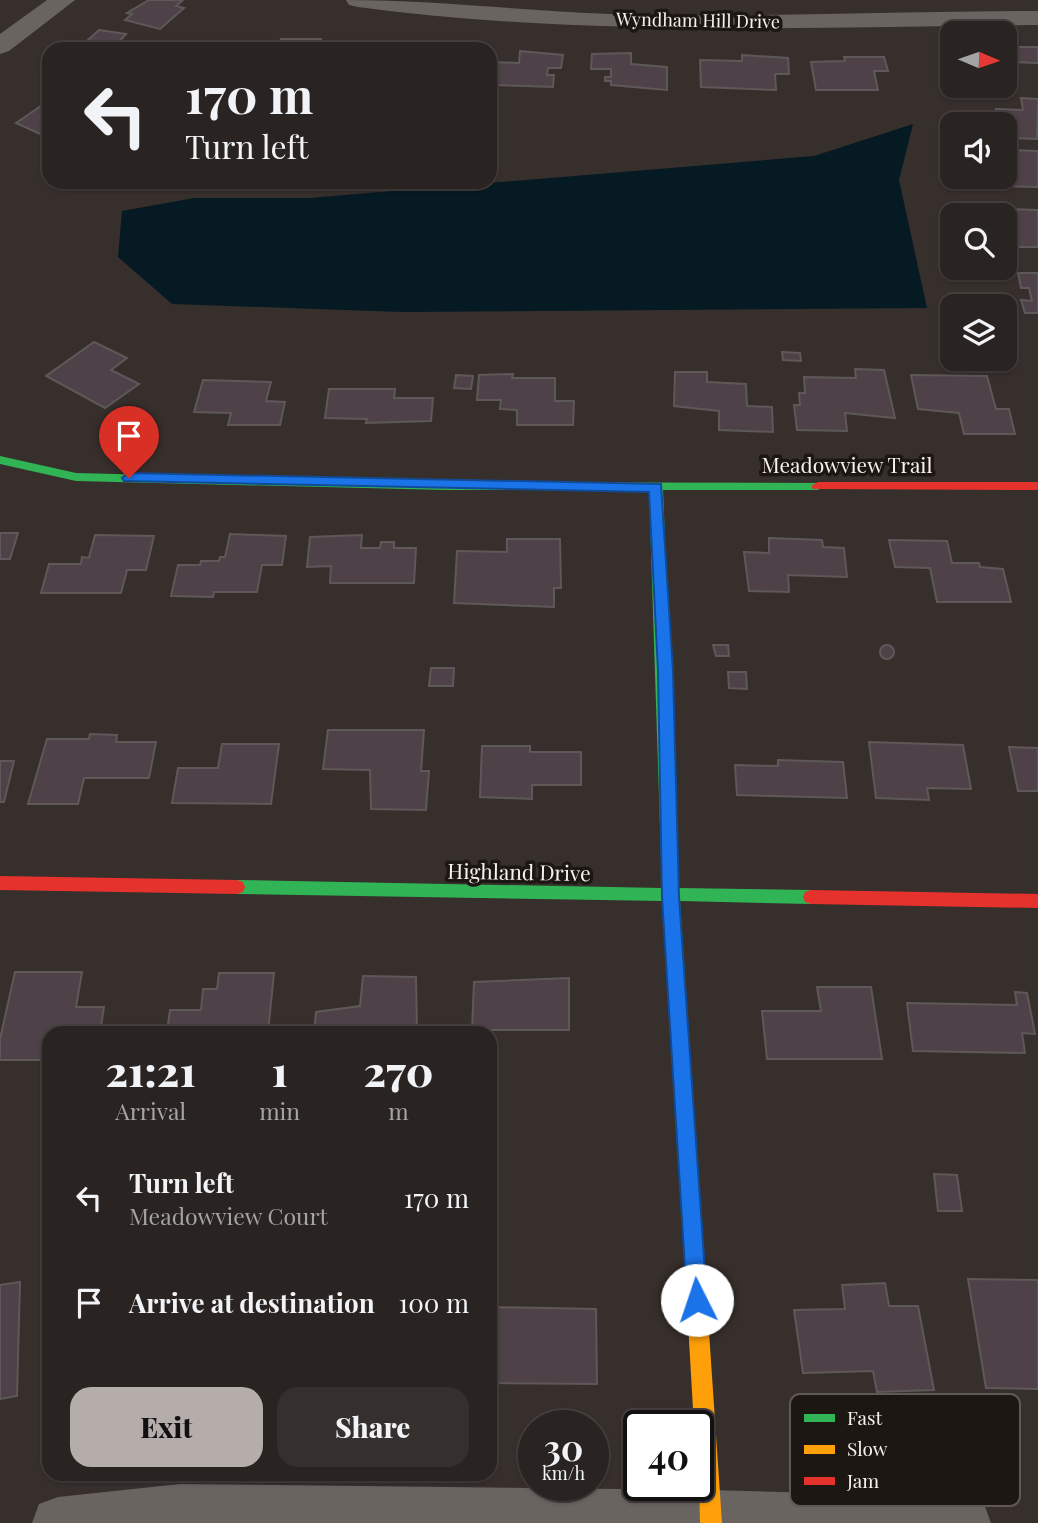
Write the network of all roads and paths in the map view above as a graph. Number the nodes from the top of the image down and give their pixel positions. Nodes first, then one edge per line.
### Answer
1 (63, 0) edge
2 (358, 0) edge
3 (1038, 19) edge
4 (0, 46) edge
5 (0, 460) edge
6 (1038, 486) edge
7 (656, 487) junction
8 (0, 883) edge
9 (671, 897) junction
10 (1038, 901) edge
11 (711, 1519) edge
12 (58, 1523) edge
13 (965, 1523) edge

1 - 4 street
2 - 3 street, Wyndham Hill Drive
5 - 7 street, Meadowview Trail
6 - 7 street, Meadowview Trail
7 - 9 street
8 - 9 street, Highland Drive
9 - 10 street, Highland Drive
9 - 11 street
11 - 12 street
11 - 13 street

